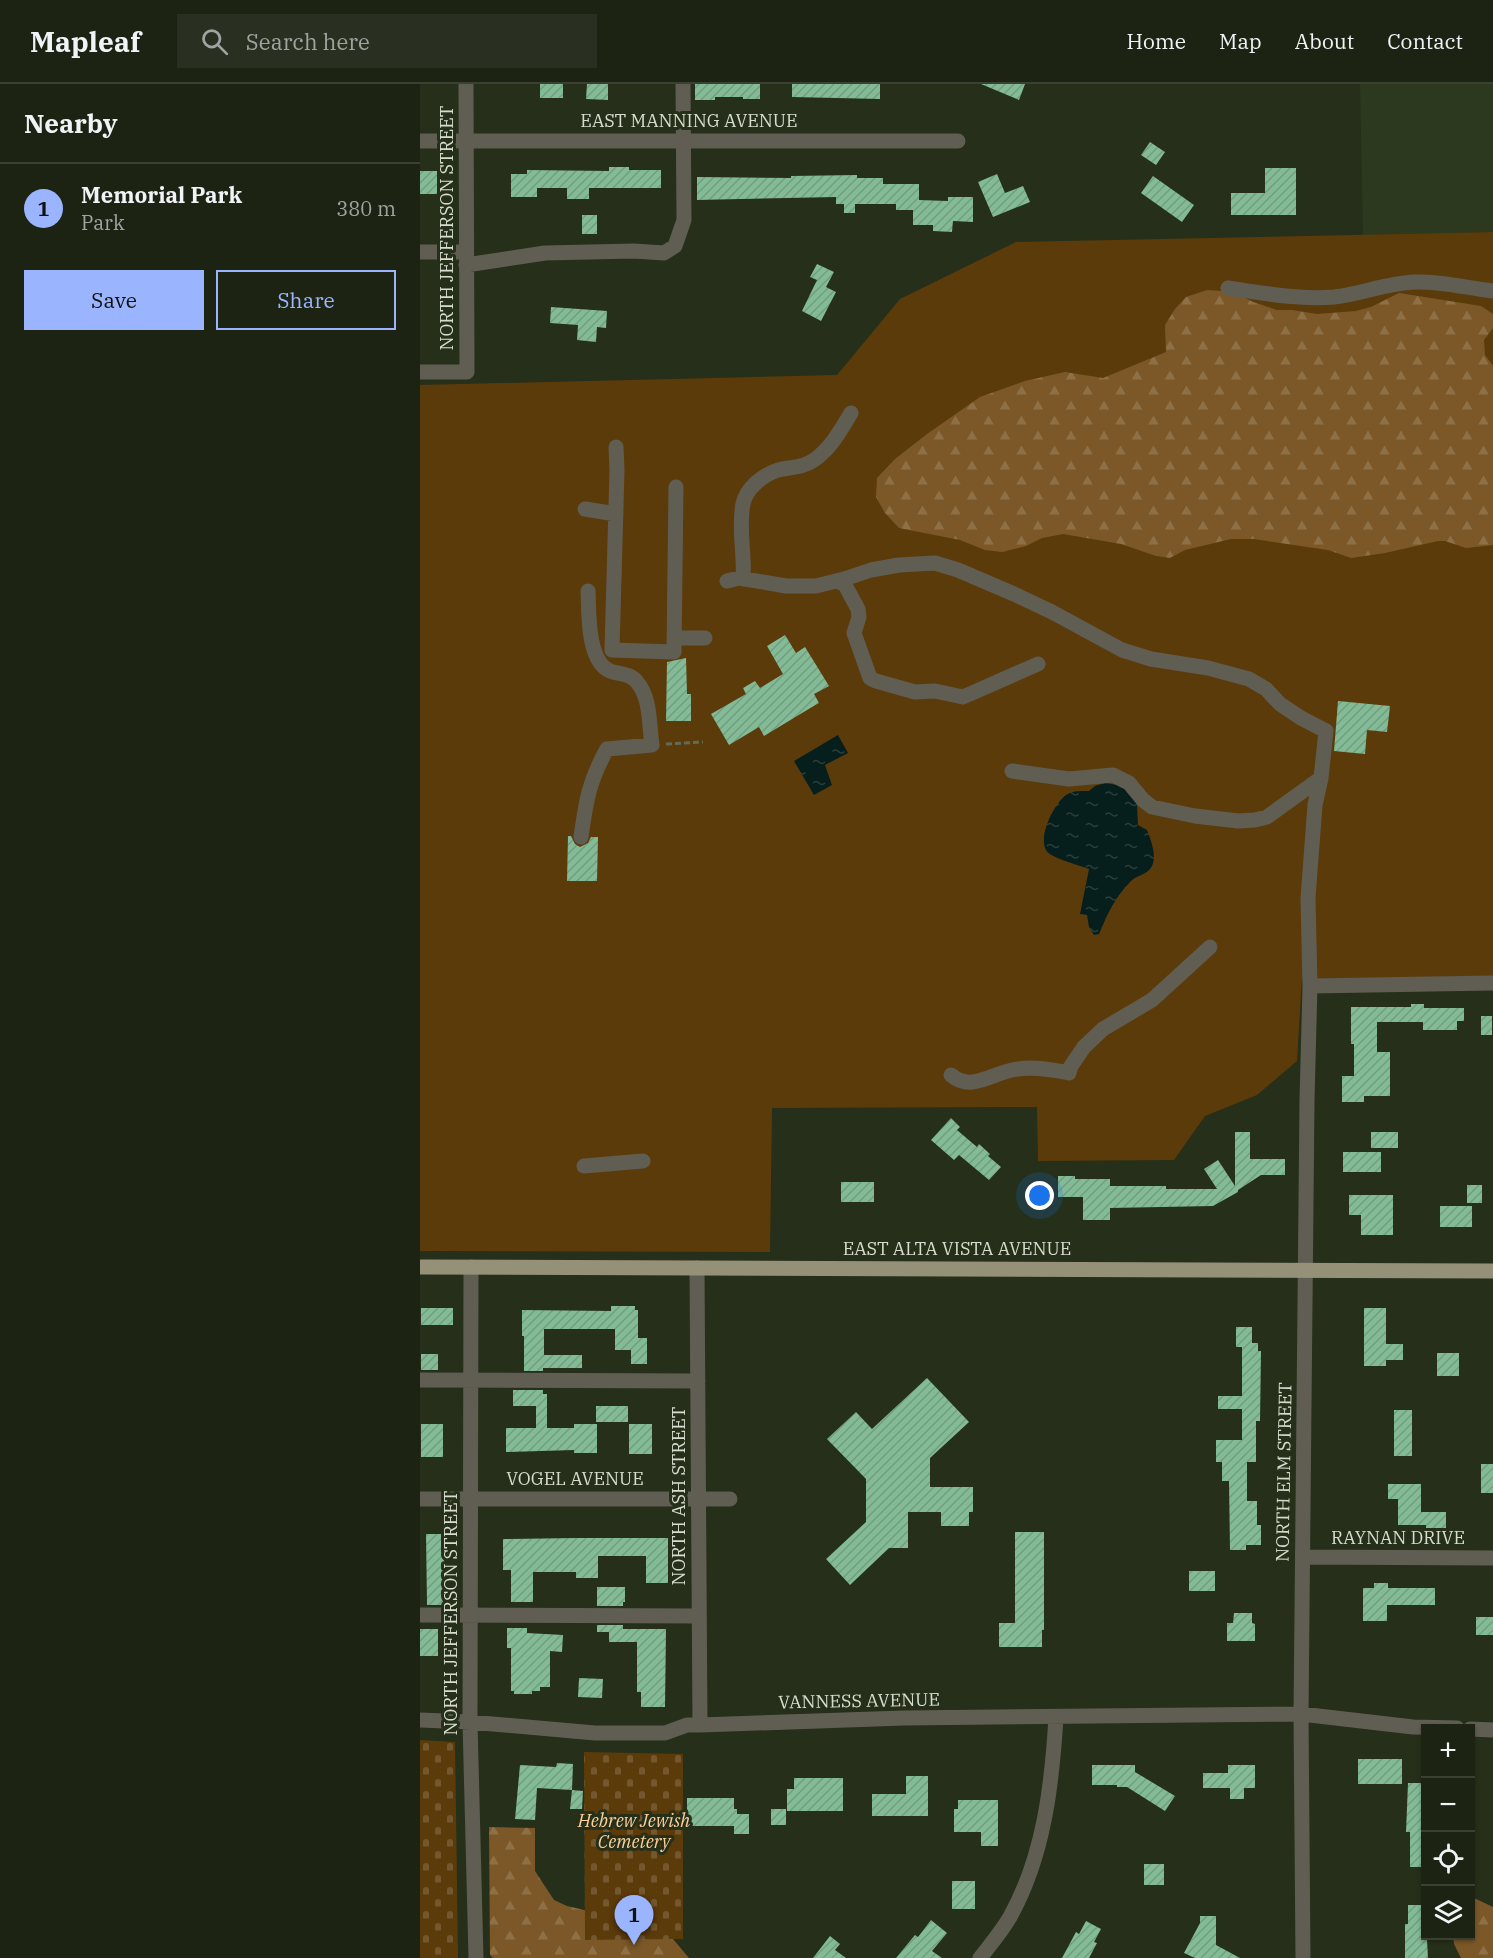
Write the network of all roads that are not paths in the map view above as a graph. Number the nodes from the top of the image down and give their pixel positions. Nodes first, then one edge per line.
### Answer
1 (466, 84) edge
2 (683, 84) edge
3 (420, 141) edge
4 (466, 141) junction
5 (683, 141) junction
6 (958, 141) dead end
7 (420, 252) edge
8 (466, 258) junction
9 (1228, 288) dead end
10 (1493, 291) edge
11 (420, 372) edge
12 (851, 413) dead end
13 (616, 447) dead end
14 (676, 487) dead end
15 (585, 509) dead end
16 (616, 514) junction
17 (743, 579) junction
18 (727, 581) dead end
19 (838, 581) junction
20 (588, 591) dead end
21 (705, 638) dead end
22 (674, 645) junction
23 (1038, 664) dead end
24 (1012, 771) dead end
25 (1321, 778) junction
26 (581, 837) dead end
27 (1210, 947) dead end
28 (1493, 983) edge
29 (1310, 986) junction
30 (951, 1075) dead end
31 (644, 1161) dead end
32 (584, 1166) dead end
33 (420, 1267) edge
34 (471, 1267) junction
35 (697, 1268) junction
36 (1306, 1270) junction
37 (1493, 1271) edge
38 (420, 1380) edge
39 (471, 1380) junction
40 (698, 1382) junction
41 (420, 1499) edge
42 (471, 1499) junction
43 (698, 1499) junction
44 (730, 1499) dead end
45 (1303, 1557) junction
46 (1493, 1558) edge
47 (420, 1615) edge
48 (471, 1615) junction
49 (699, 1616) junction
50 (1301, 1714) junction
51 (1056, 1717) junction
52 (420, 1720) edge
53 (470, 1722) junction
54 (700, 1725) junction
55 (1421, 1727) edge
56 (1475, 1729) edge
57 (1493, 1730) edge
58 (476, 1958) edge
59 (980, 1958) edge
60 (1303, 1958) edge

1 - 4 street, NORTH JEFFERSON STREET
2 - 5 street
3 - 4 street, EAST MANNING AVENUE
4 - 5 street, EAST MANNING AVENUE
4 - 8 street, NORTH JEFFERSON STREET
5 - 6 street, EAST MANNING AVENUE
5 - 8 street
7 - 8 street
8 - 11 street, NORTH JEFFERSON STREET
9 - 10 street
12 - 17 street
13 - 16 street
14 - 22 street
15 - 16 street
16 - 22 street
17 - 18 street
17 - 19 street
19 - 23 street
19 - 25 street, NORTH ELM STREET
20 - 26 street
21 - 22 street
24 - 25 street
25 - 29 street, NORTH ELM STREET
27 - 30 street
28 - 29 street
29 - 36 street, NORTH ELM STREET
31 - 32 street
33 - 34 main road, EAST ALTA VISTA AVENUE
34 - 35 main road, EAST ALTA VISTA AVENUE
34 - 39 street, NORTH JEFFERSON STREET
35 - 36 main road, EAST ALTA VISTA AVENUE
35 - 40 street, NORTH ASH STREET
36 - 37 main road, EAST ALTA VISTA AVENUE
36 - 45 street, NORTH ELM STREET
38 - 39 street
39 - 40 street
39 - 42 street, NORTH JEFFERSON STREET
40 - 43 street, NORTH ASH STREET
41 - 42 street, VOGEL AVENUE
42 - 43 street, VOGEL AVENUE
42 - 48 street, NORTH JEFFERSON STREET
43 - 44 street, VOGEL AVENUE
43 - 49 street, NORTH ASH STREET
45 - 46 street, RAYNAN DRIVE
45 - 50 street, NORTH ELM STREET
47 - 48 street
48 - 49 street
48 - 53 street, NORTH JEFFERSON STREET
49 - 54 street, NORTH ASH STREET
50 - 51 street, VANNESS AVENUE
50 - 55 street, VANNESS AVENUE
50 - 60 street, NORTH ELM STREET
51 - 54 street, VANNESS AVENUE
51 - 59 street
52 - 53 street, VANNESS AVENUE
53 - 54 street, VANNESS AVENUE
53 - 58 street, NORTH JEFFERSON STREET
56 - 57 street

